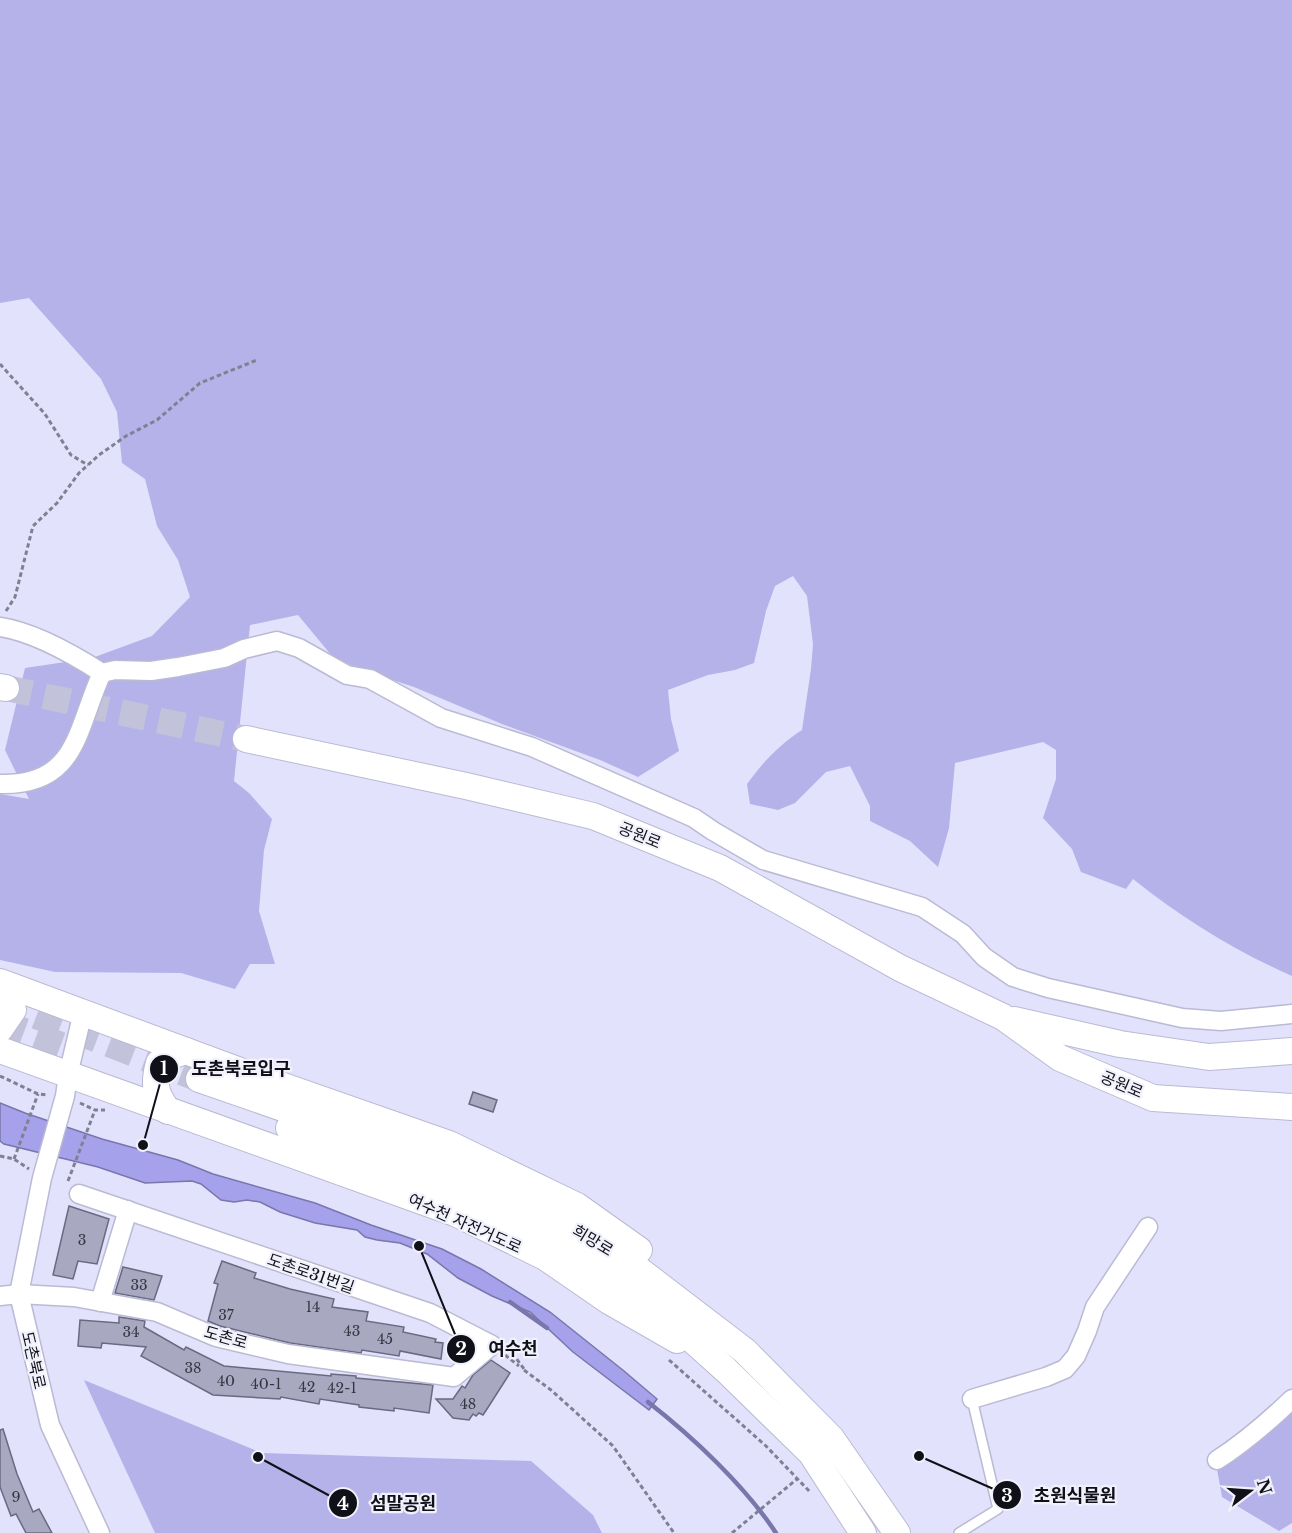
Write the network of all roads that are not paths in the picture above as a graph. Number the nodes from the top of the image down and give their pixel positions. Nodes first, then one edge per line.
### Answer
1 (2, 620) edge
2 (102, 673) junction
3 (246, 739) tunnel mouth
4 (0, 783) edge
5 (0, 984) edge
6 (83, 1012) junction
7 (1292, 1014) edge
8 (1003, 1017) junction
9 (0, 1029) edge
10 (0, 1050) edge
11 (186, 1051) junction
12 (1292, 1051) edge
13 (67, 1085) junction
14 (1292, 1107) edge
15 (168, 1111) junction
16 (74, 1187) road end
17 (128, 1210) junction
18 (1148, 1227) dead end
19 (19, 1294) junction
20 (0, 1296) edge
21 (100, 1302) junction
22 (745, 1351) junction
23 (726, 1370) junction
24 (454, 1377) joint
25 (972, 1399) joint
26 (1292, 1399) edge
27 (1217, 1460) dead end
28 (100, 1533) edge
29 (863, 1533) edge
30 (897, 1533) edge
31 (959, 1533) edge

1 - 2 street
2 - 4 street
2 - 7 street
3 - 8 main road, 공원로
5 - 6 main road
5 - 9 main road
6 - 11 main road
6 - 13 street
8 - 12 main road, 공원로
8 - 14 main road, 공원로
10 - 13 main road
11 - 15 main road
11 - 22 main road
13 - 15 main road
13 - 19 street, 도촌북로
15 - 23 main road
16 - 17 street, 도촌로31번길
17 - 21 street
17 - 24 street, 도촌로31번길
18 - 25 street
19 - 20 street, 도촌로
19 - 21 street, 도촌로
19 - 28 street, 도촌북로
21 - 24 street, 도촌로
22 - 23 main road, 희망로
22 - 30 main road, 희망로
23 - 29 main road, 희망로
25 - 31 lane
26 - 27 street

